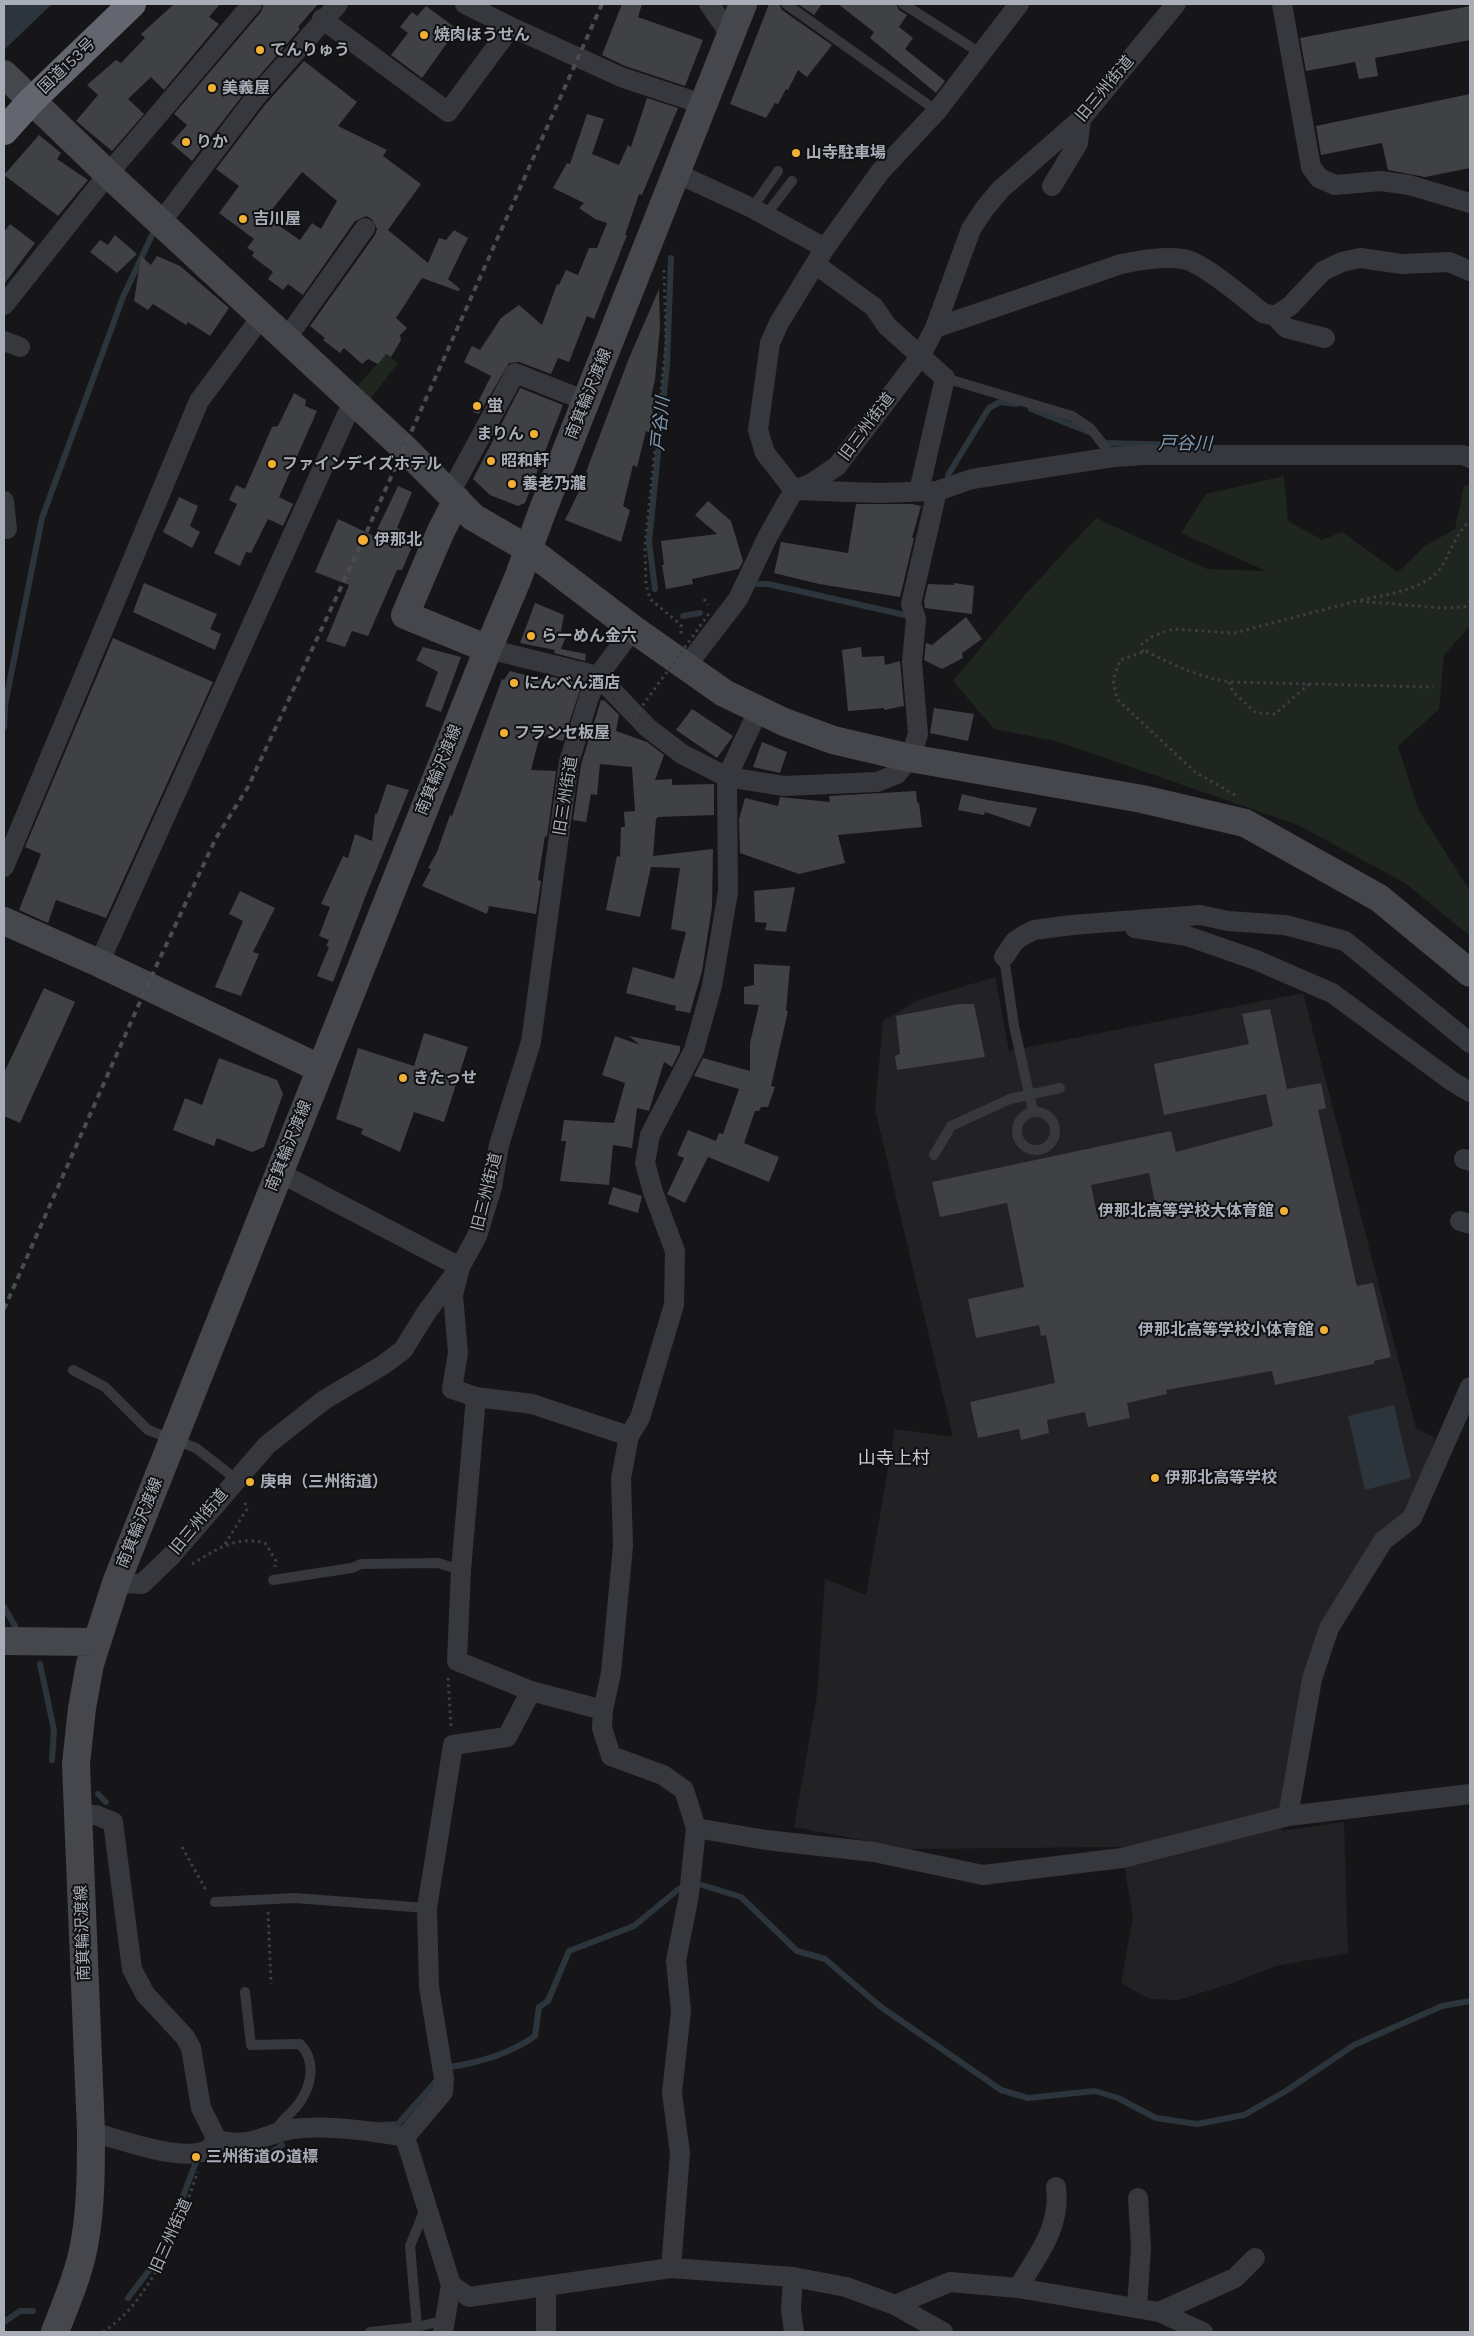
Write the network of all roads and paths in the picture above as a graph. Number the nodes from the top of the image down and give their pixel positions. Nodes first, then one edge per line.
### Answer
1 (132, 4) edge
2 (252, 4) edge
3 (338, 4) edge
4 (465, 4) edge
5 (709, 4) edge
6 (743, 4) edge
7 (786, 4) edge
8 (903, 4) edge
9 (1019, 4) edge
10 (1176, 4) edge
11 (1282, 4) edge
12 (322, 20) junction
13 (511, 27) junction
14 (730, 34) junction
15 (982, 54) junction
16 (7, 77) edge
17 (32, 100) junction
18 (705, 104) junction
19 (936, 112) junction
20 (1081, 119) junction
21 (4, 131) edge
22 (778, 171) dead end
23 (676, 173) junction
24 (108, 174) junction
25 (792, 181) dead end
26 (1052, 186) dead end
27 (1470, 203) edge
28 (758, 212) junction
29 (161, 222) junction
30 (365, 228) dead end
31 (820, 256) junction
32 (664, 265) dead end
33 (1470, 271) edge
34 (4, 305) edge
35 (262, 316) junction
36 (1275, 316) junction
37 (935, 328) junction
38 (1325, 338) dead end
39 (286, 339) junction
40 (920, 357) junction
41 (944, 378) junction
42 (353, 401) junction
43 (586, 401) junction
44 (1110, 453) junction
45 (1470, 458) edge
46 (794, 490) junction
47 (928, 491) junction
48 (454, 497) junction
49 (4, 501) edge
50 (1470, 520) edge
51 (7, 529) dead end
52 (528, 549) junction
53 (1357, 601) junction
54 (1470, 602) edge
55 (711, 611) dead end
56 (633, 629) junction
57 (682, 636) dead end
58 (488, 649) junction
59 (1143, 652) junction
60 (685, 668) junction
61 (598, 676) junction
62 (1229, 682) junction
63 (1309, 684) junction
64 (1433, 687) dead end
65 (758, 711) junction
66 (635, 716) junction
67 (910, 758) junction
68 (727, 777) junction
69 (1236, 796) dead end
70 (4, 867) edge
71 (4, 921) edge
72 (1102, 923) junction
73 (1004, 957) joint
74 (99, 963) junction
75 (1470, 972) edge
76 (1470, 1043) edge
77 (321, 1068) junction
78 (1060, 1088) dead end
79 (1470, 1092) edge
80 (1030, 1093) junction
81 (1033, 1111) dead end
82 (934, 1155) dead end
83 (278, 1172) junction
84 (460, 1266) junction
85 (73, 1370) dead end
86 (1470, 1387) edge
87 (476, 1397) junction
88 (1462, 1424) edge
89 (629, 1436) junction
90 (174, 1440) junction
91 (236, 1479) junction
92 (247, 1509) dead end
93 (225, 1545) junction
94 (184, 1568) dead end
95 (461, 1570) junction
96 (273, 1580) joint
97 (116, 1583) junction
98 (4, 1641) edge
99 (95, 1642) junction
100 (452, 1668) junction
101 (531, 1691) junction
102 (603, 1710) junction
103 (453, 1745) junction
104 (1470, 1794) edge
105 (78, 1815) junction
106 (1288, 1816) junction
107 (696, 1828) junction
108 (182, 1847) dead end
109 (267, 1898) junction
110 (215, 1902) joint
111 (427, 1908) junction
112 (271, 1984) dead end
113 (245, 1992) dead end
114 (91, 2132) junction
115 (275, 2132) junction
116 (405, 2137) junction
117 (209, 2146) junction
118 (1056, 2187) dead end
119 (1138, 2198) dead end
120 (427, 2205) junction
121 (1255, 2258) dead end
122 (671, 2268) junction
123 (793, 2277) junction
124 (451, 2285) junction
125 (546, 2288) junction
126 (1018, 2288) junction
127 (895, 2305) junction
128 (1137, 2308) junction
129 (1159, 2312) junction
130 (444, 2326) edge
131 (417, 2327) junction
132 (55, 2332) edge
133 (103, 2332) edge
134 (370, 2332) edge
135 (546, 2332) edge
136 (794, 2332) edge
137 (943, 2332) edge
138 (1203, 2332) edge

1 - 17 highway, 国道153号
2 - 24 street
3 - 12 street
4 - 13 street
5 - 14 street
6 - 14 main road, 南箕輪沢渡線
7 - 19 lane
8 - 15 lane
9 - 15 street
10 - 20 street, 旧三州街道
11 - 27 street
12 - 13 street
12 - 29 street
13 - 18 street
14 - 18 main road, 南箕輪沢渡線
15 - 19 street
16 - 17 main road
17 - 21 highway, 国道153号
17 - 24 main road
18 - 23 main road, 南箕輪沢渡線
19 - 31 street
20 - 26 street
20 - 37 street, 旧三州街道
22 - 28 lane
23 - 28 street
23 - 43 main road, 南箕輪沢渡線
24 - 29 main road
24 - 34 street
25 - 28 lane
28 - 31 street
29 - 35 main road
30 - 39 street
31 - 40 street
31 - 46 street
32 - 57 path
33 - 36 street
35 - 39 main road
35 - 70 street
36 - 37 street
36 - 38 street
37 - 40 street, 旧三州街道
39 - 42 main road
40 - 41 street
40 - 46 street, 旧三州街道
41 - 44 lane
41 - 47 street
42 - 48 main road
42 - 74 street
43 - 48 street
43 - 52 main road, 南箕輪沢渡線
44 - 45 street
44 - 47 street
46 - 47 street
46 - 60 street
47 - 67 street
48 - 52 main road
48 - 58 main road
49 - 51 street
50 - 53 path
52 - 56 main road
52 - 58 main road, 南箕輪沢渡線
53 - 54 path
53 - 59 path
55 - 66 path, bridge
56 - 60 main road
56 - 61 street, 旧三州街道
58 - 61 street
58 - 77 main road, 南箕輪沢渡線
59 - 62 path
59 - 69 path
60 - 65 main road
61 - 66 street
61 - 84 street, 旧三州街道
62 - 63 path
62 - 63 path
63 - 64 path
65 - 67 main road
65 - 68 street
66 - 68 street
67 - 68 street
67 - 75 main road
68 - 89 street
71 - 74 main road
72 - 73 street
72 - 76 street
72 - 79 street
73 - 80 lane
74 - 77 main road
77 - 83 main road, 南箕輪沢渡線
78 - 80 lane
80 - 81 lane
80 - 82 lane
83 - 84 street
83 - 90 main road, 南箕輪沢渡線
84 - 87 street
84 - 91 street, 旧三州街道
85 - 90 lane
86 - 88 street
87 - 89 street
87 - 95 street
88 - 106 street
89 - 102 street
90 - 91 lane
90 - 97 main road, 南箕輪沢渡線
91 - 97 street, 旧三州街道
92 - 93 path
93 - 94 path
93 - 96 path
95 - 96 lane
95 - 100 street
97 - 99 main road, 南箕輪沢渡線
98 - 99 main road
99 - 105 main road, 南箕輪沢渡線
100 - 101 street
100 - 103 path
101 - 102 street
101 - 103 street
102 - 107 street
103 - 111 street
104 - 106 street
105 - 114 main road, 南箕輪沢渡線
105 - 117 street
106 - 107 street
107 - 122 street
108 - 110 path
109 - 110 lane
109 - 111 lane
109 - 112 path
111 - 116 street
113 - 115 lane
114 - 117 street
114 - 132 main road, 南箕輪沢渡線
115 - 116 street
115 - 117 street
116 - 120 street
117 - 133 path, 旧三州街道
118 - 126 street
119 - 128 street
120 - 124 street
120 - 131 lane
121 - 129 street
122 - 123 street
122 - 125 street
123 - 127 street
123 - 136 street
124 - 125 street
124 - 130 street
125 - 135 street
126 - 127 street
126 - 128 street
127 - 137 street
128 - 129 street
129 - 138 street
130 - 131 lane
131 - 134 lane

